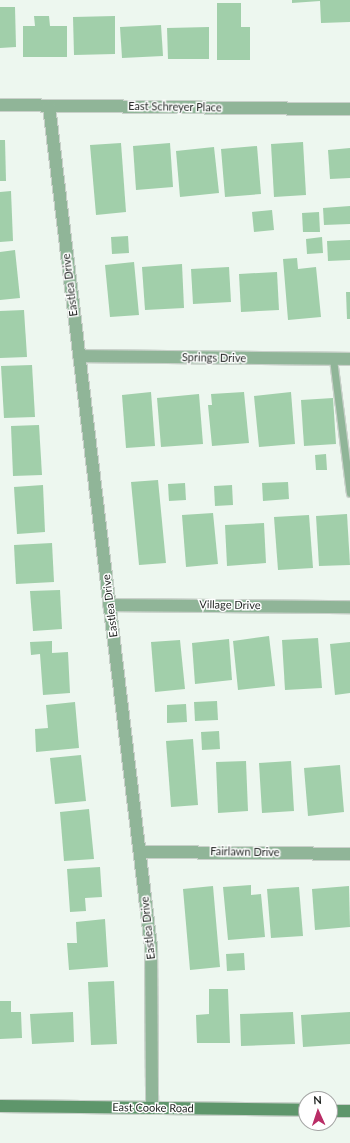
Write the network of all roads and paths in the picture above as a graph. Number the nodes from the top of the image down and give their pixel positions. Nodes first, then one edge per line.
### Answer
1 (0, 105) edge
2 (49, 106) junction
3 (350, 109) edge
4 (79, 356) junction
5 (333, 359) junction
6 (350, 359) edge
7 (350, 493) edge
8 (109, 605) junction
9 (350, 606) edge
10 (140, 852) junction
11 (350, 854) edge
12 (0, 1106) edge
13 (152, 1108) junction
14 (298, 1110) edge
15 (338, 1111) edge
16 (350, 1111) edge

1 - 2 street, East Schreyer Place
2 - 3 street, East Schreyer Place
2 - 4 street, Eastlea Drive
4 - 5 street, Springs Drive
4 - 8 street, Eastlea Drive
5 - 6 street, Springs Drive
5 - 7 lane
8 - 9 street, Village Drive
8 - 10 street, Eastlea Drive
10 - 11 street, Fairlawn Drive
10 - 13 street, Eastlea Drive
12 - 13 main road, East Cooke Road
13 - 14 main road, East Cooke Road
15 - 16 main road

